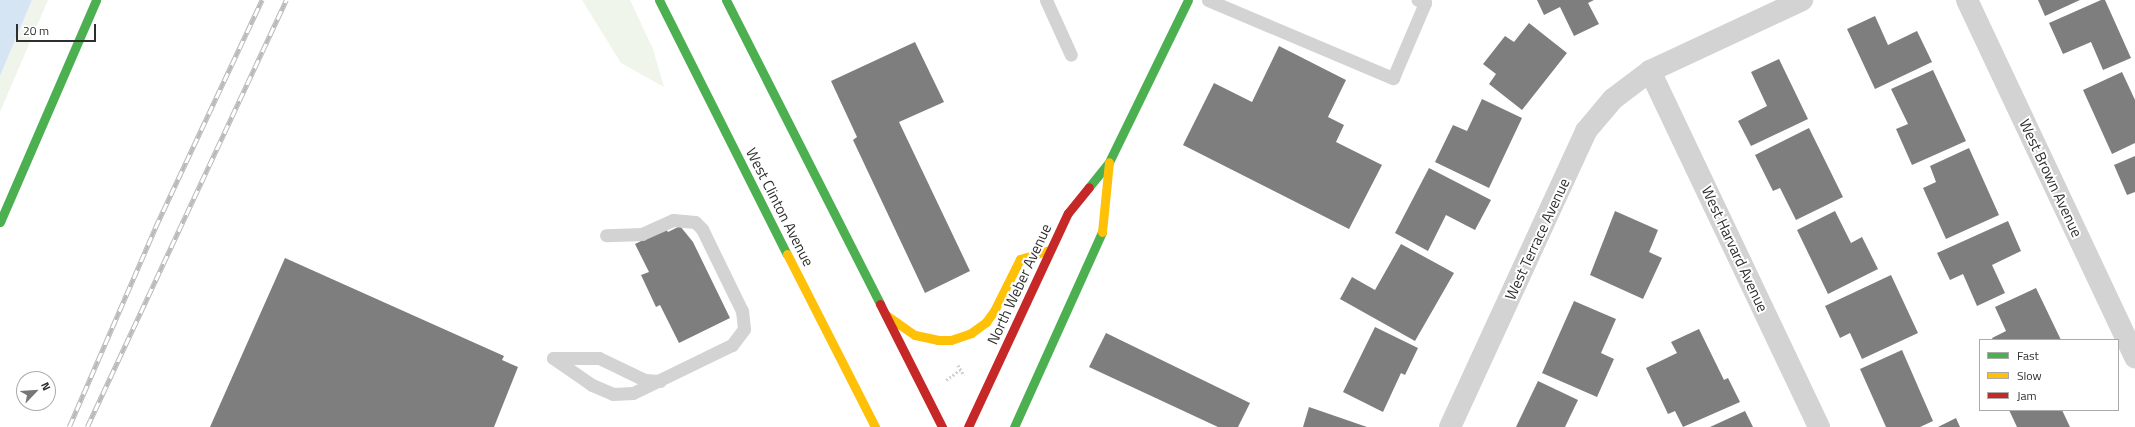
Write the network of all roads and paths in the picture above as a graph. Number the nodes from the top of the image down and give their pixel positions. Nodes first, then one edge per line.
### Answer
1 (96, 0) edge
2 (659, 0) edge
3 (726, 0) edge
4 (1046, 0) edge
5 (1188, 0) edge
6 (1208, 0) edge
7 (1418, 0) edge
8 (1802, 0) edge
9 (1967, 0) edge
10 (1071, 55) dead end
11 (1650, 71) junction
12 (1109, 162) junction
13 (0, 222) edge
14 (606, 235) dead end
15 (1050, 250) junction
16 (883, 313) junction
17 (2135, 357) edge
18 (958, 365) dead end
19 (960, 370) junction
20 (964, 375) dead end
21 (663, 380) junction
22 (943, 382) dead end
23 (875, 427) edge
24 (942, 427) edge
25 (968, 427) edge
26 (1014, 427) edge
27 (1450, 427) edge
28 (1819, 427) edge

1 - 13 main road
2 - 23 main road, West Clinton Avenue
3 - 16 main road
4 - 10 lane
5 - 12 main road, North Weber Avenue
6 - 7 lane
8 - 11 street, West Terrace Avenue
9 - 17 street, West Brown Avenue
11 - 27 street, West Terrace Avenue
11 - 28 street, West Harvard Avenue
12 - 15 main road, North Weber Avenue
12 - 26 main road, North Weber Avenue
14 - 21 lane
15 - 16 main road
15 - 25 main road, North Weber Avenue
16 - 24 main road
18 - 19 path
19 - 20 path
19 - 22 path
21 - 21 lane

